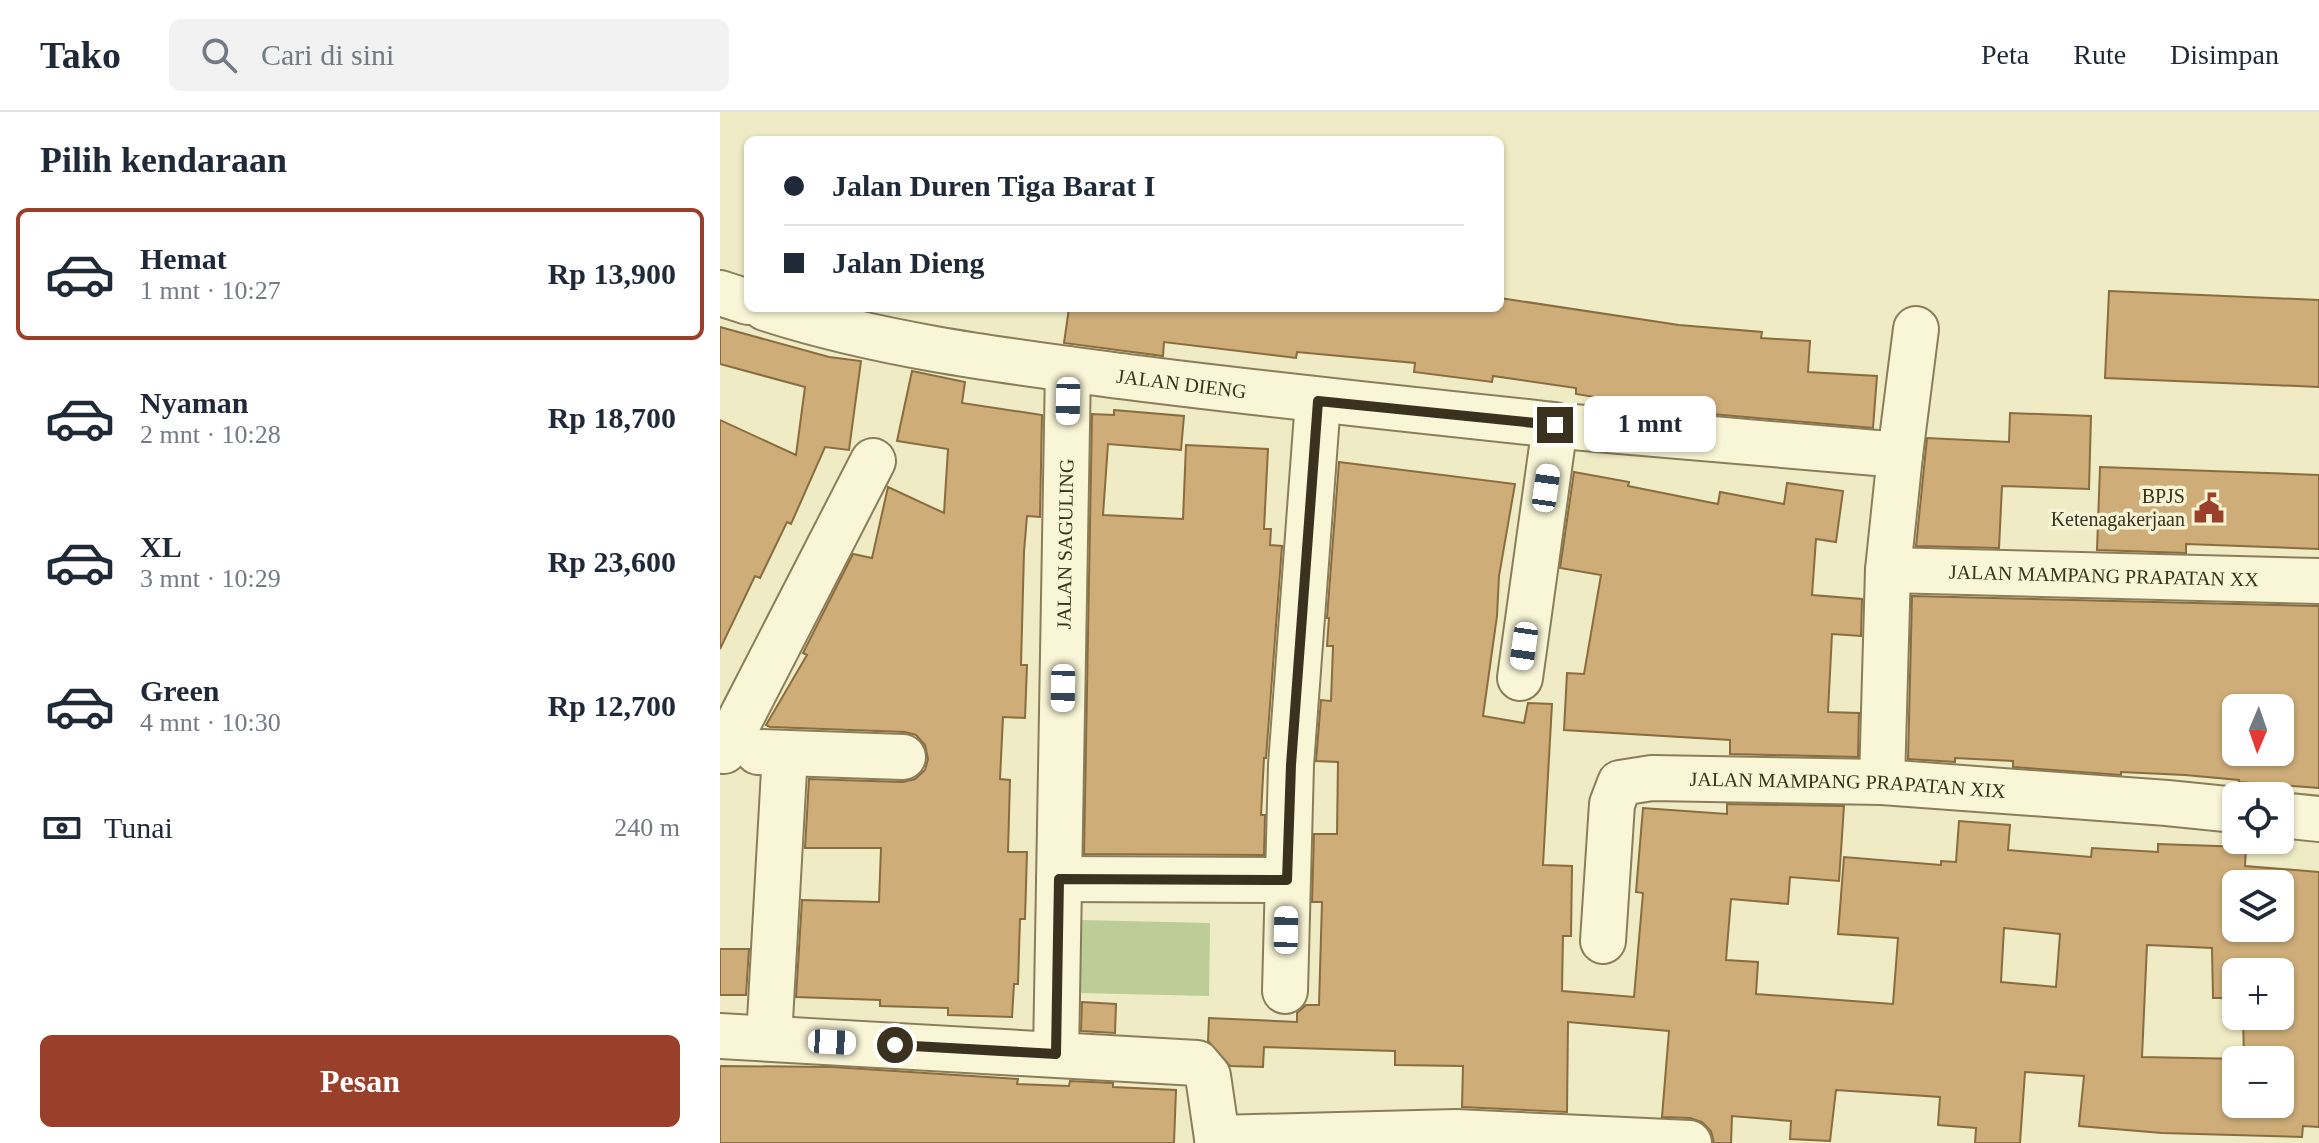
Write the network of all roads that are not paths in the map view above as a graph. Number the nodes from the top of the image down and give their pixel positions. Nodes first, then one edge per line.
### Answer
1 (720, 293) edge
2 (744, 301) edge
3 (779, 312) edge
4 (1916, 329) dead end
5 (1068, 369) junction
6 (1318, 401) junction
7 (1564, 426) junction
8 (1900, 455) junction
9 (873, 461) dead end
10 (1888, 570) junction
11 (2319, 581) edge
12 (1520, 678) dead end
13 (722, 751) edge
14 (785, 753) junction
15 (903, 757) dead end
16 (1882, 782) junction
17 (2222, 809) edge
18 (2294, 816) edge
19 (2319, 819) edge
20 (1059, 879) junction
21 (1287, 880) junction
22 (1603, 941) dead end
23 (1285, 991) dead end
24 (720, 1036) edge
25 (769, 1038) junction
26 (1056, 1054) junction
27 (1214, 1141) edge
28 (1689, 1143) edge

1 - 2 street
3 - 5 street, JALAN DIENG
4 - 8 street
5 - 6 street, JALAN DIENG
5 - 20 street, JALAN SAGULING
6 - 7 street, JALAN DIENG
6 - 21 street
7 - 8 street
7 - 12 street
8 - 10 street
9 - 13 street
10 - 11 street, JALAN MAMPANG PRAPATAN XX
10 - 16 street
13 - 14 street
14 - 15 street
14 - 25 street
16 - 17 street, JALAN MAMPANG PRAPATAN XIX
16 - 22 street, JALAN MAMPANG PRAPATAN XIX
18 - 19 street
20 - 21 street
20 - 26 street, JALAN SAGULING
21 - 23 street
24 - 25 street
25 - 26 street
26 - 27 street
27 - 28 street

